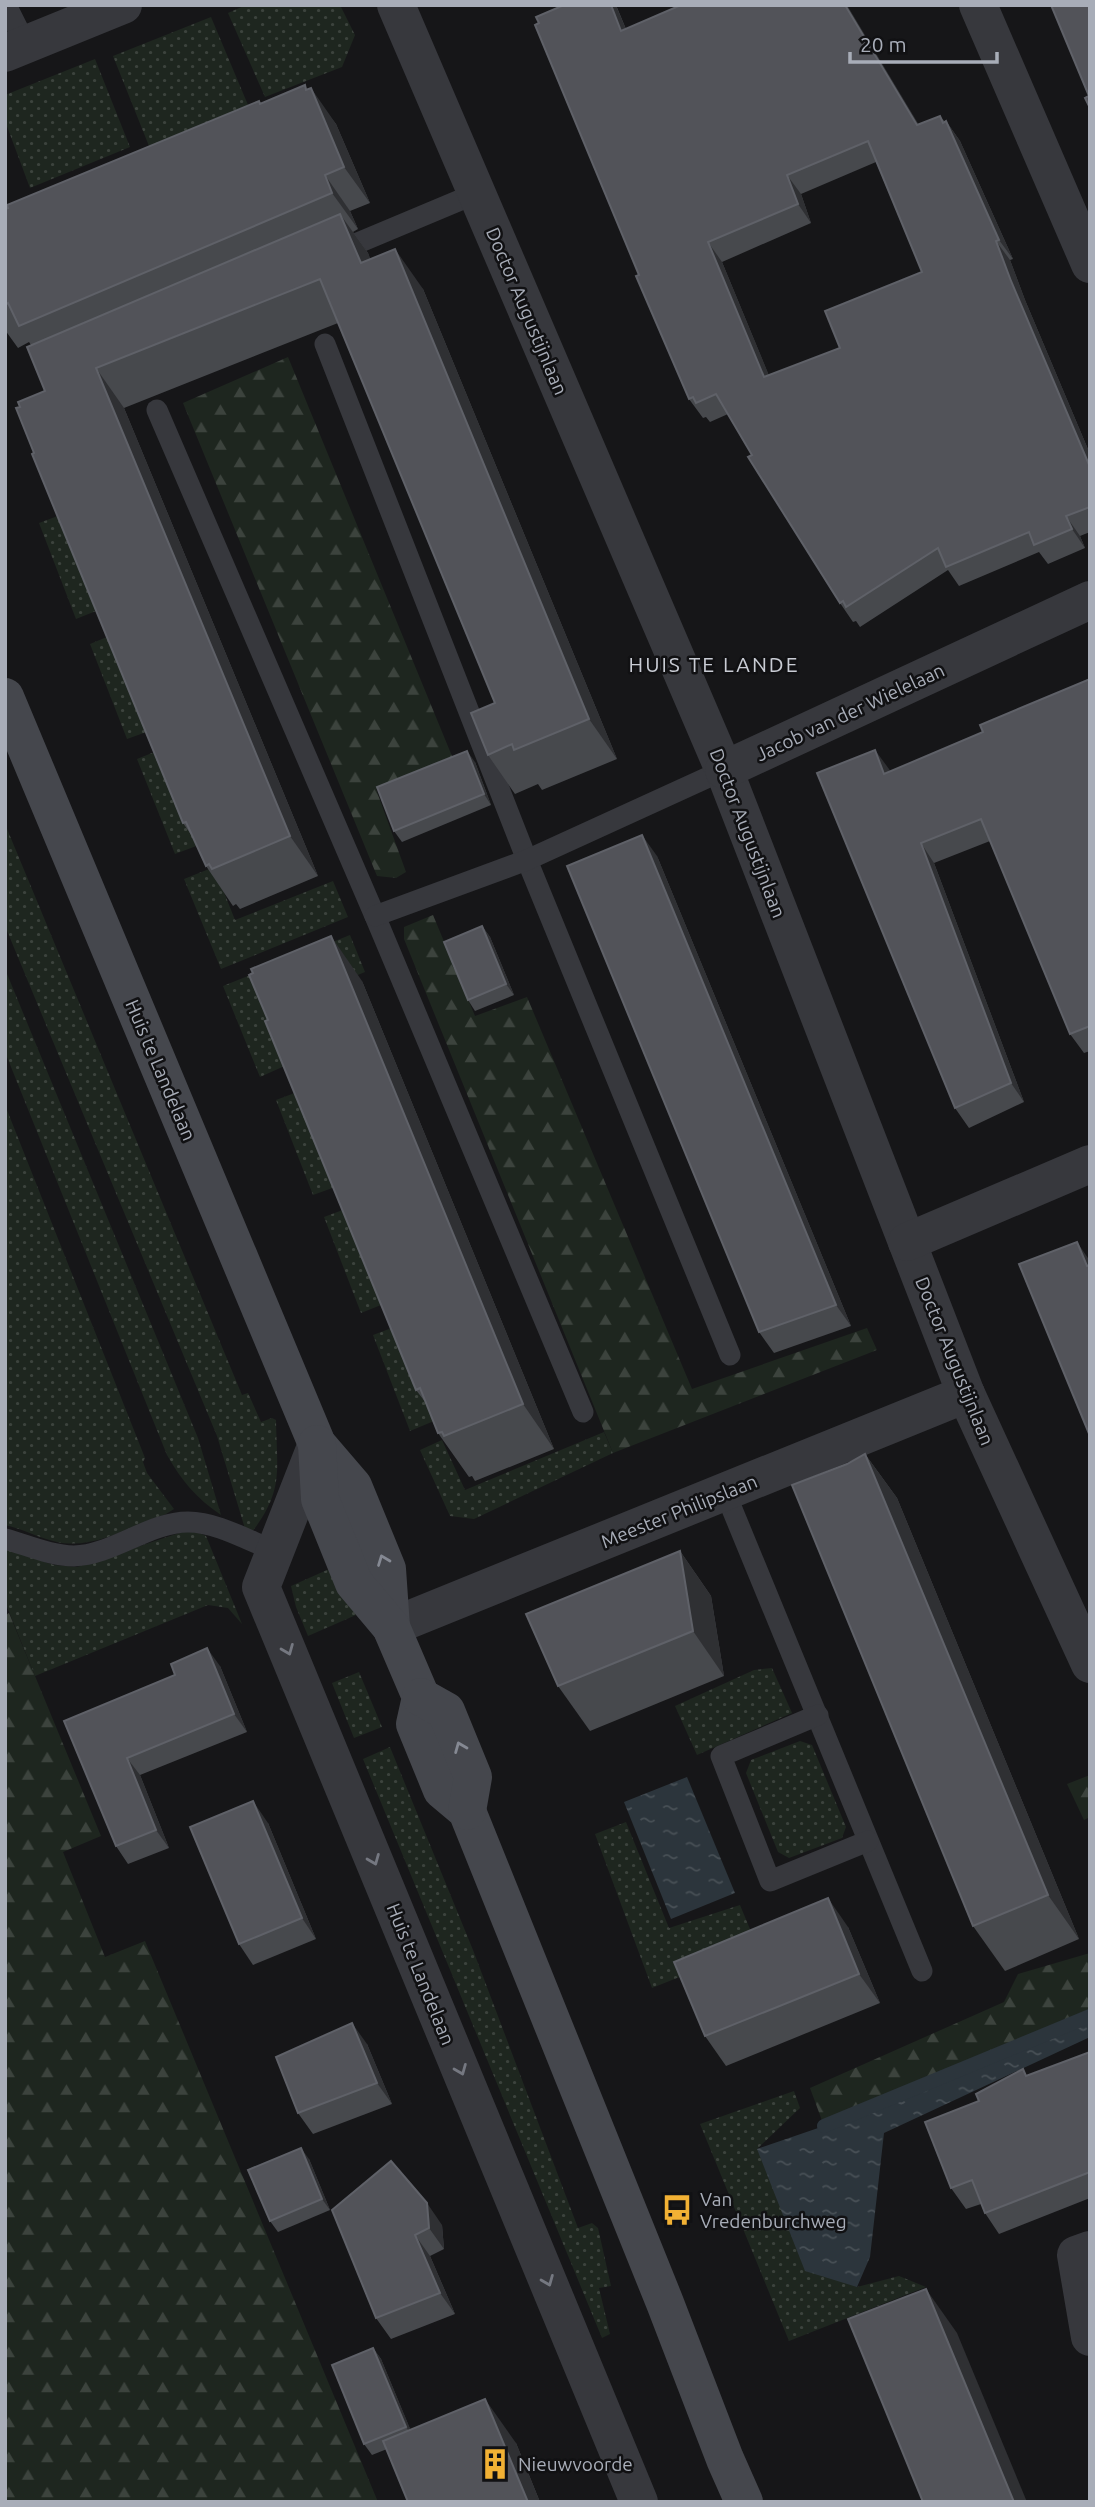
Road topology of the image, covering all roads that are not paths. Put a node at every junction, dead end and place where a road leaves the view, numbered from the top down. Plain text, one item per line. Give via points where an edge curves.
1 (6, 5) edge
2 (123, 5) edge
3 (396, 5) edge
4 (978, 5) edge
5 (16, 49) edge
6 (477, 193) junction
7 (314, 262) edge
8 (1090, 264) edge
9 (324, 344) dead end
10 (157, 410) dead end
11 (1090, 600) edge
12 (5, 697) edge
13 (724, 770) junction
14 (527, 860) junction
15 (375, 916) junction
16 (1090, 1164) edge
17 (907, 1242) junction
18 (730, 1355) dead end
19 (966, 1394) junction
20 (583, 1412) dead end
21 (317, 1444) junction
22 (725, 1492) junction
23 (5, 1539) edge
24 (275, 1551) junction
25 (391, 1627) junction
26 (1090, 1664) edge
27 (818, 1715) junction
28 (868, 1841) junction
29 (922, 1971) dead end
30 (1090, 2250) edge
31 (1090, 2337) edge
32 (737, 2500) edge
33 (639, 2502) edge

1 - 5 lane
2 - 5 street
3 - 6 street, Doctor Augustijnlaan
4 - 8 street
6 - 7 lane
6 - 13 street, Doctor Augustijnlaan
9 - 14 lane
10 - 15 lane
11 - 13 street, Jacob van der Wielelaan
12 - 21 street, Huis te Landelaan
13 - 14 lane, Jacob van der Wielelaan
13 - 17 street, Doctor Augustijnlaan
14 - 15 lane, Jacob van der Wielelaan
14 - 18 lane
15 - 20 lane
16 - 17 street
17 - 19 street, Doctor Augustijnlaan
19 - 22 street, Meester Philipslaan
19 - 26 street, Doctor Augustijnlaan
21 - 24 street, Huis te Landelaan
21 - 25 street, Huis te Landelaan via 353,1486 383,1560
22 - 25 street, Meester Philipslaan
22 - 27 lane
23 - 24 lane via 72,1556 191,1522
24 -> 33 street, Huis te Landelaan via 261,1587
25 - 32 street, Huis te Landelaan via 421,1697 446,1711 473,1777 467,1811
27 - 28 lane
27 - 28 lane via 721,1756 770,1881
28 - 29 lane
30 - 31 street via 1076,2255

